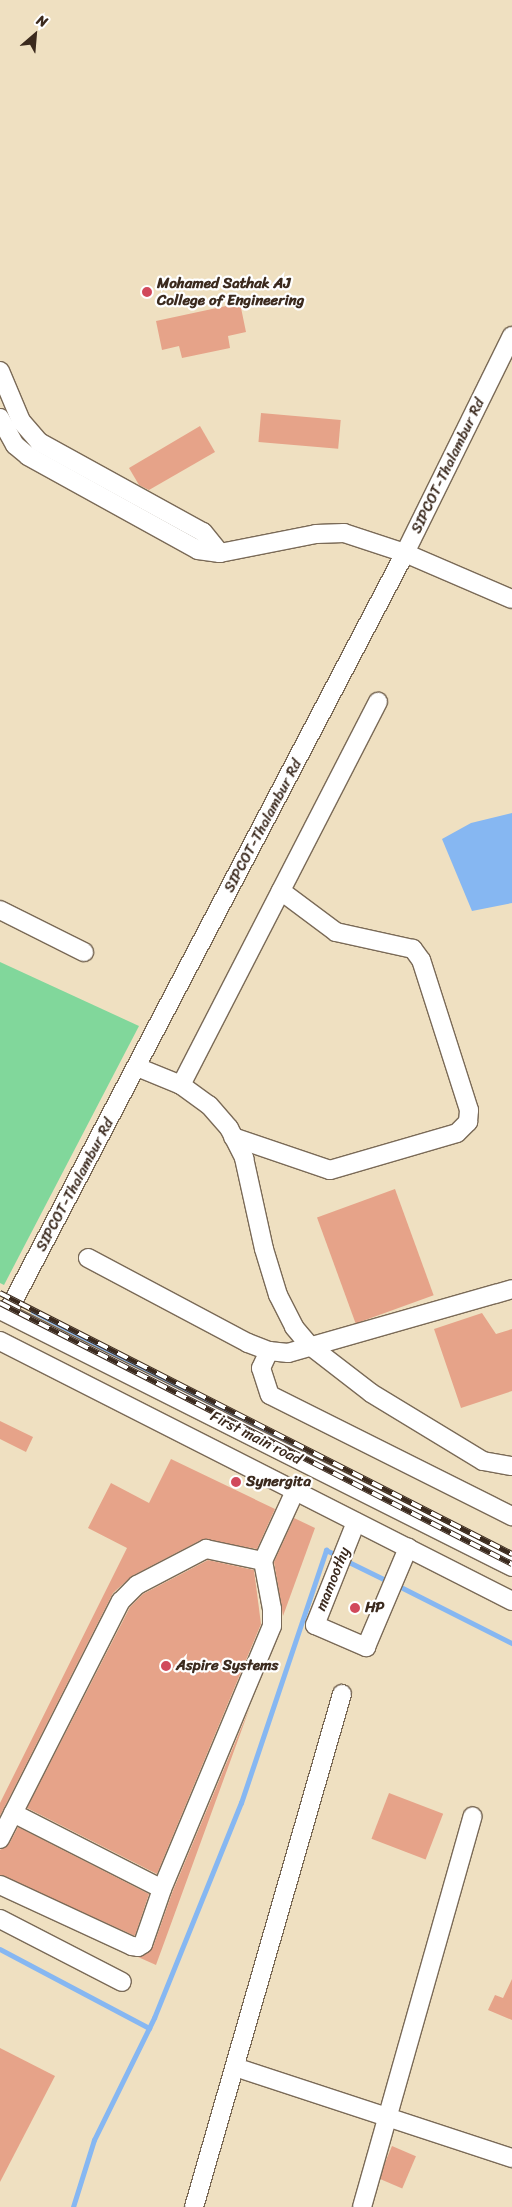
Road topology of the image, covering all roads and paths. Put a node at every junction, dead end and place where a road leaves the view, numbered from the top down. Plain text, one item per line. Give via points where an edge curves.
1 (511, 340) edge
2 (504, 369) edge
3 (0, 371) edge
4 (0, 418) edge
5 (406, 552) junction
6 (220, 553) junction
7 (512, 599) edge
8 (378, 702) dead end
9 (281, 891) junction
10 (0, 910) edge
11 (84, 952) dead end
12 (137, 1067) junction
13 (181, 1085) junction
14 (233, 1137) junction
15 (88, 1258) dead end
16 (512, 1289) edge
17 (3, 1311) edge
18 (0, 1341) edge
19 (309, 1345) junction
20 (269, 1352) junction
21 (512, 1466) edge
22 (295, 1491) junction
23 (512, 1516) edge
24 (356, 1522) junction
25 (408, 1548) junction
26 (263, 1560) junction
27 (512, 1567) edge
28 (512, 1601) edge
29 (342, 1694) dead end
30 (13, 1814) junction
31 (473, 1816) dead end
32 (0, 1839) edge
33 (0, 1886) edge
34 (162, 1889) junction
35 (0, 1920) edge
36 (122, 1982) dead end
37 (234, 2066) junction
38 (388, 2115) junction
39 (512, 2158) edge
40 (194, 2207) edge
41 (362, 2207) edge

1 - 2 street, SIPCOT-Thalambur Rd
2 - 5 street, SIPCOT-Thalambur Rd
3 - 6 street via 21,421 39,442 202,532
4 - 6 street via 15,444 28,456 198,550
5 - 6 street via 344,533 330,532
5 - 7 street
5 - 12 street, SIPCOT-Thalambur Rd
8 - 9 street
9 - 13 street
9 - 14 street via 336,932 413,949 421,960 469,1110 468,1122 458,1133 330,1170
10 - 11 street
12 - 13 street
12 - 17 street, SIPCOT-Thalambur Rd
13 - 14 street via 209,1105
14 - 19 street via 244,1158 264,1250 278,1295 294,1327
15 - 20 street
16 - 19 street
17 - 27 street, First main road
18 - 22 street
19 - 20 street via 288,1353
19 - 21 street via 371,1393 483,1461
20 - 23 street via 261,1368 270,1395
22 - 24 street
22 - 26 street
24 - 25 street
24 - 25 street, mamoothy via 315,1625 366,1647
25 - 28 street
26 - 30 street via 206,1549 137,1585 121,1601
26 - 34 street via 272,1626
29 - 37 street
30 - 32 street
30 - 34 street
31 - 38 street
33 - 34 street via 138,1947 143,1944
35 - 36 street
37 - 38 street
37 - 40 street
38 - 39 street
38 - 41 street

